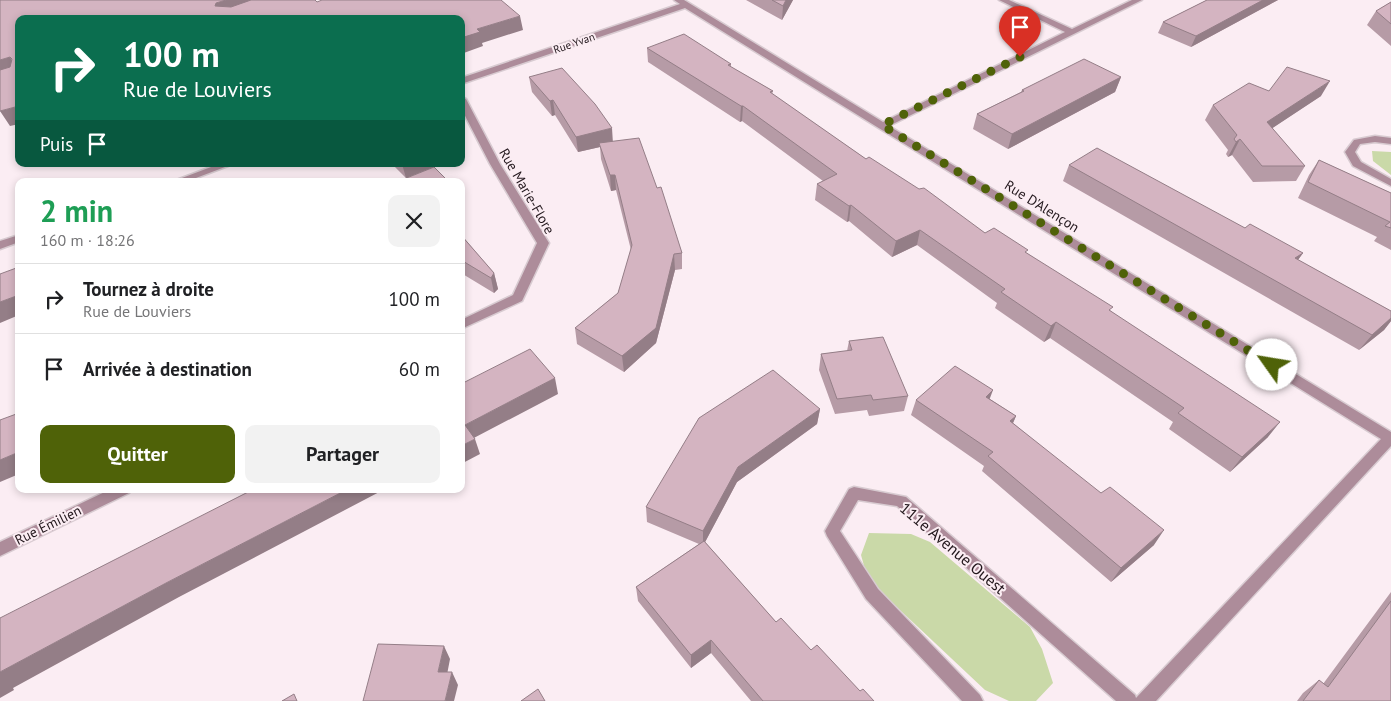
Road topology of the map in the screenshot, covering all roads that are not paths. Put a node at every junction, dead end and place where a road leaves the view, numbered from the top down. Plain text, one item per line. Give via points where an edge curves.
1 (1003, 0) edge
2 (1138, 0) edge
3 (682, 2) edge
4 (1071, 32) junction
5 (465, 80) edge
6 (465, 107) edge
7 (882, 125) junction
8 (1391, 141) edge
9 (219, 167) edge
10 (188, 178) edge
11 (1391, 183) edge
12 (15, 239) edge
13 (0, 245) edge
14 (465, 323) edge
15 (1391, 438) edge
16 (116, 493) edge
17 (0, 549) edge
18 (974, 701) edge
19 (1129, 701) edge
20 (1144, 701) edge

1 - 4 street
2 - 4 street
3 - 5 street, Rue Yvan
3 - 7 street, Rue D'Alençon
4 - 7 street
6 - 14 street, Rue Marie-Flore via 543,243 518,298
7 - 15 street, Rue D'Alençon
8 - 11 street via 1357,142 1350,152 1357,164
9 - 10 street
12 - 13 street
15 - 20 street
16 - 17 street, Rue Émilien
18 - 19 street, 111e Avenue Ouest via 872,594 832,531 854,494 901,501

